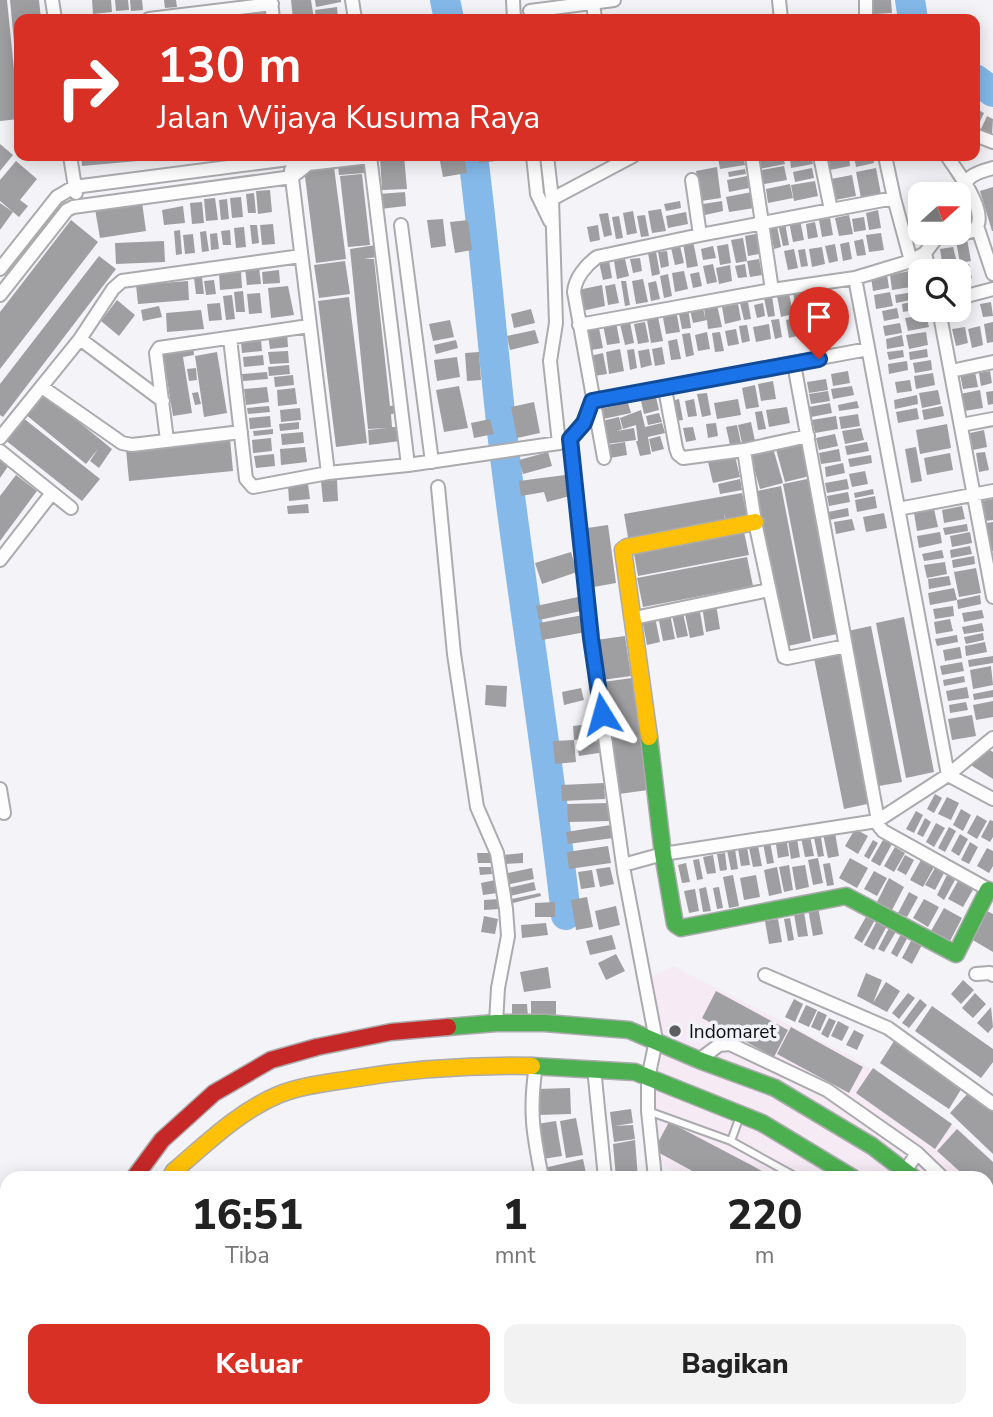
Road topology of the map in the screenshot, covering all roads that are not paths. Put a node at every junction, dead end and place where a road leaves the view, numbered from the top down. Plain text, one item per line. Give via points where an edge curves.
1 (614, 0) edge
2 (271, 2) edge
3 (593, 3) junction
4 (530, 10) edge
5 (185, 14) edge
6 (594, 14) edge
7 (71, 161) edge
8 (260, 161) edge
9 (290, 161) edge
10 (300, 161) edge
11 (331, 161) edge
12 (371, 161) edge
13 (534, 161) edge
14 (548, 161) edge
15 (613, 161) edge
16 (752, 161) edge
17 (822, 161) edge
18 (887, 161) edge
19 (950, 161) edge
20 (308, 164) junction
21 (993, 168) edge
22 (292, 177) junction
23 (692, 180) dead end
24 (964, 182) edge
25 (966, 182) edge
26 (74, 187) junction
27 (971, 195) edge
28 (894, 198) junction
29 (552, 199) junction
30 (80, 204) junction
31 (831, 210) junction
32 (763, 223) junction
33 (401, 225) dead end
34 (552, 225) junction
35 (977, 226) junction
36 (971, 231) edge
37 (700, 234) junction
38 (931, 245) edge
39 (925, 253) junction
40 (301, 256) junction
41 (910, 259) edge
42 (914, 259) edge
43 (926, 259) edge
44 (908, 262) edge
45 (0, 269) edge
46 (993, 274) edge
47 (855, 278) junction
48 (993, 289) edge
49 (772, 290) junction
50 (0, 295) edge
51 (971, 295) edge
52 (941, 322) edge
53 (579, 325) junction
54 (309, 326) junction
55 (230, 338) junction
56 (80, 339) junction
57 (869, 349) junction
58 (993, 362) edge
59 (794, 364) junction
60 (951, 371) junction
61 (42, 387) junction
62 (665, 388) junction
63 (163, 401) junction
64 (592, 401) junction
65 (993, 419) edge
66 (961, 425) junction
67 (241, 432) junction
68 (808, 436) junction
69 (0, 438) edge
70 (167, 440) junction
71 (564, 441) junction
72 (744, 450) junction
73 (0, 451) edge
74 (604, 458) dead end
75 (432, 462) junction
76 (408, 465) junction
77 (328, 473) junction
78 (438, 487) dead end
79 (993, 491) edge
80 (52, 493) junction
81 (974, 495) junction
82 (71, 508) dead end
83 (898, 509) junction
84 (755, 522) junction
85 (0, 560) edge
86 (990, 568) edge
87 (769, 590) junction
88 (993, 597) edge
89 (634, 618) junction
90 (846, 646) junction
91 (993, 738) edge
92 (948, 775) junction
93 (0, 789) edge
94 (993, 799) edge
95 (4, 813) dead end
96 (877, 821) junction
97 (663, 854) junction
98 (624, 865) junction
99 (990, 891) edge
100 (976, 974) dead end
101 (765, 975) dead end
102 (993, 975) edge
103 (496, 1023) junction
104 (656, 1040) junction
105 (699, 1060) junction
106 (536, 1066) junction
107 (594, 1068) junction
108 (788, 1070) junction
109 (648, 1079) junction
110 (775, 1088) junction
111 (993, 1104) edge
112 (648, 1111) junction
113 (740, 1114) junction
114 (731, 1141) junction
115 (917, 1153) junction
116 (139, 1171) edge
117 (174, 1171) edge
118 (541, 1171) edge
119 (604, 1171) edge
120 (654, 1171) edge
121 (785, 1171) edge
122 (842, 1171) edge
123 (906, 1171) edge
124 (911, 1171) edge
125 (936, 1171) edge

1 - 3 street
2 - 5 street
3 - 4 street
3 - 6 street
7 - 26 street
8 - 26 street
9 - 22 street
10 - 20 street
11 - 20 street
12 - 76 street
13 - 34 street via 537,194
14 - 29 street
15 - 29 street
16 - 32 street
17 - 31 street
18 - 28 street
19 - 24 street
20 - 22 street
21 - 25 street
22 - 30 street
22 - 40 street
23 - 37 street
26 - 30 street
26 - 45 street via 57,197
27 - 35 street via 978,210
28 - 31 street
28 - 41 street
29 - 34 street
30 - 50 street via 67,210
31 - 32 street
32 - 37 street
32 - 49 street
33 - 75 street
34 - 71 street via 556,323 550,361
35 - 36 street
35 - 46 street
37 - 53 street via 590,262 574,284
38 - 39 street
39 - 42 street
39 - 43 street
40 - 54 street
40 - 56 street via 122,281
44 - 47 street
47 - 49 street
47 - 57 street
48 - 51 street
49 - 53 street
52 - 60 street
53 - 64 street
54 - 55 street
54 - 77 street
55 - 63 street via 159,348
55 - 67 street
56 - 61 street
56 - 63 street
57 - 59 street
57 - 83 street
58 - 60 street
59 - 62 street
59 - 68 street
60 - 66 street
61 - 69 street
61 - 70 street via 122,443
62 - 64 street
62 - 72 street via 678,454 683,458
63 - 70 street
64 - 71 street via 584,423
64 - 74 street
65 - 66 street
66 - 81 street
67 - 70 street
67 - 77 street via 246,479 253,486
68 - 72 street
68 - 90 street
71 - 75 street
71 - 98 street
72 - 84 street
73 - 80 street
75 - 76 street
76 - 77 street
78 - 103 street via 454,654 477,807 497,853 506,909 508,936
79 - 81 street
80 - 82 street
80 - 85 street
81 - 83 street
81 - 86 street
83 - 92 street
84 - 87 street
84 - 89 street via 623,550
86 - 88 street
87 - 89 street
87 - 90 street via 784,657
89 - 97 street
90 - 96 street
91 - 92 street
92 - 94 street
92 - 96 street
93 - 95 street
96 - 97 street
96 - 99 street via 883,831
97 - 98 street
97 - 99 street via 678,927 846,896 957,954
98 - 104 street
100 - 102 street
101 - 111 street via 888,1028
103 - 104 street via 610,1027
103 - 116 street via 391,1032 271,1060 214,1093 162,1140
104 - 105 street
104 - 109 street
105 - 108 street via 724,1042
105 - 110 street
106 - 107 street
106 - 117 street via 400,1070 278,1095 225,1127
106 - 118 street via 531,1117
107 - 109 street via 635,1072
107 - 119 street
108 - 110 street
108 - 115 street via 827,1090
109 - 112 street
109 - 113 street
110 - 123 street
112 - 114 lane
112 - 120 street
113 - 114 lane
113 - 122 street
114 - 121 lane
115 - 124 street
115 - 125 street

